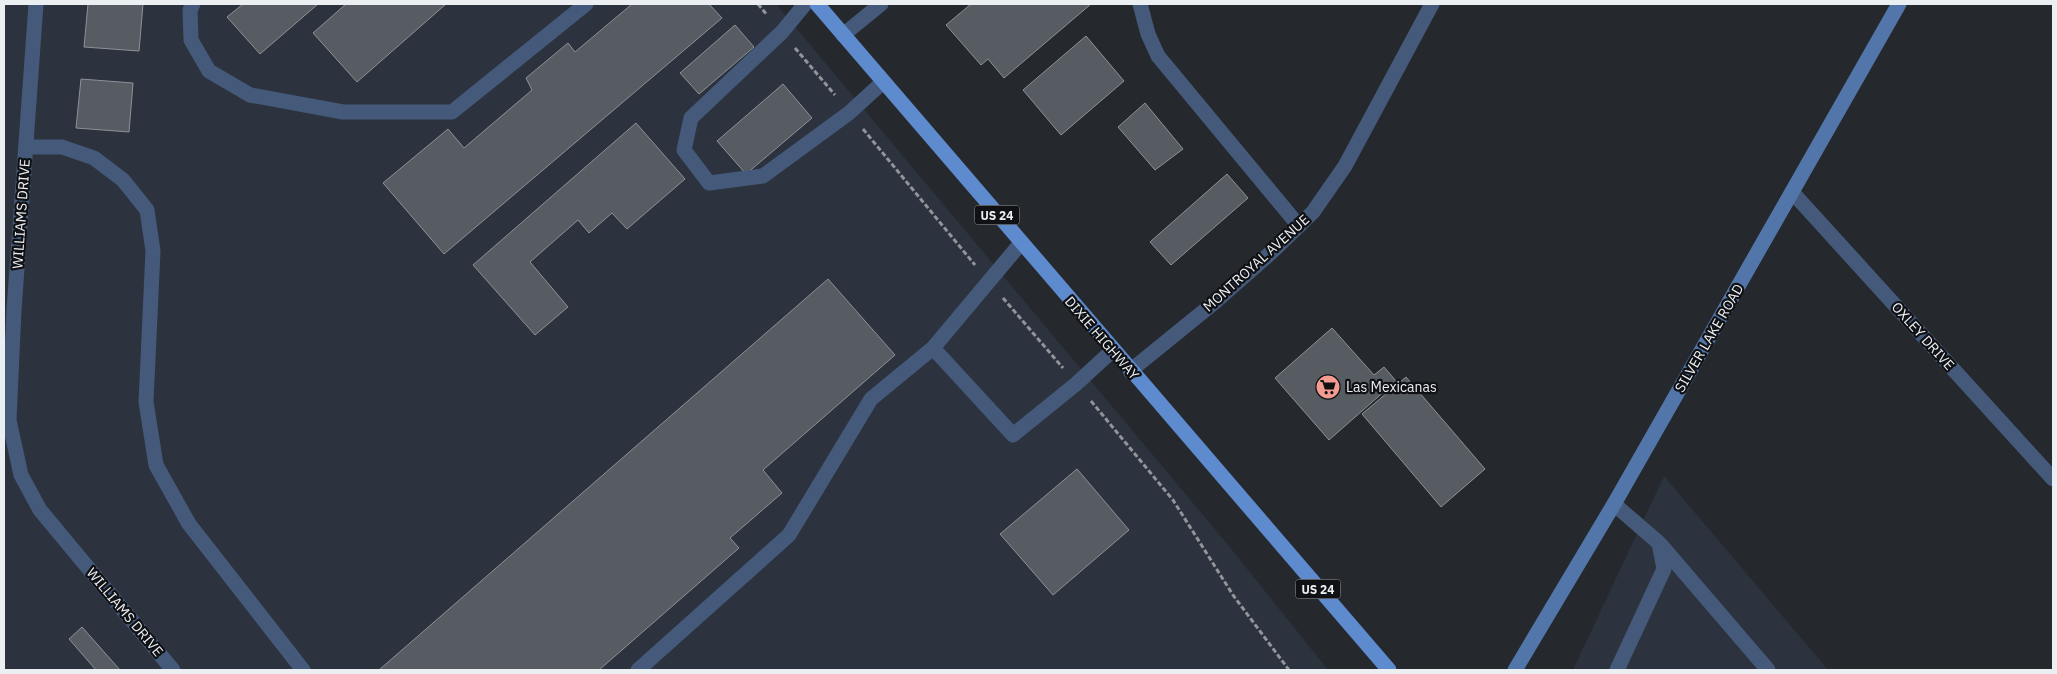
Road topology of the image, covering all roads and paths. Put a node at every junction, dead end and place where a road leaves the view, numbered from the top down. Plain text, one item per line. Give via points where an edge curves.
1 (36, 4) edge
2 (193, 4) edge
3 (586, 4) edge
4 (758, 4) edge
5 (805, 4) edge
6 (817, 4) edge
7 (881, 4) edge
8 (1140, 4) edge
9 (1432, 4) edge
10 (1898, 4) edge
11 (782, 32) junction
12 (843, 35) junction
13 (884, 82) junction
14 (849, 113) junction
15 (26, 146) junction
16 (1793, 193) junction
17 (1299, 226) junction
18 (1021, 243) junction
19 (989, 281) junction
20 (933, 348) junction
21 (1113, 350) junction
22 (1130, 371) junction
23 (1076, 384) junction
24 (2053, 479) edge
25 (1614, 504) junction
26 (1659, 543) junction
27 (173, 670) edge
28 (303, 670) edge
29 (638, 670) edge
30 (1288, 670) edge
31 (1389, 670) edge
32 (1515, 670) edge
33 (1618, 670) edge
34 (1768, 670) edge

1 - 15 street, WILLIAMS DRIVE
2 - 3 street via 190,40 209,70 250,95 343,112 452,112
4 - 11 path
5 - 11 street
6 - 12 main road, DIXIE HIGHWAY / US 24
7 - 12 street
8 - 17 street via 1158,56
9 - 17 street, MONTROYAL AVENUE via 1345,166 1313,212
10 - 16 street, SILVER LAKE ROAD
11 - 14 path
11 - 14 street via 691,118 684,150 709,183 763,176
12 - 13 main road, DIXIE HIGHWAY / US 24
13 - 14 street
13 - 18 main road, DIXIE HIGHWAY / US 24
14 - 19 path
15 - 27 street, WILLIAMS DRIVE via 9,420 21,475 40,510
15 - 28 street via 62,147 94,158 123,180 146,210 153,251 146,402 156,465 188,524
16 - 24 street, OXLEY DRIVE
16 - 25 street, SILVER LAKE ROAD
17 - 22 street, MONTROYAL AVENUE via 1215,302
18 - 19 street
18 - 21 main road, DIXIE HIGHWAY / US 24
19 - 20 street
19 - 23 path
20 - 23 street via 1013,435
20 - 29 street via 871,399 788,535
21 - 22 main road, DIXIE HIGHWAY / US 24
21 - 23 street
22 - 31 main road, DIXIE HIGHWAY / US 24
23 - 30 path via 1173,500 1233,595
25 - 26 street
25 - 32 street, SILVER LAKE ROAD
26 - 33 street via 1664,569
26 - 34 street

